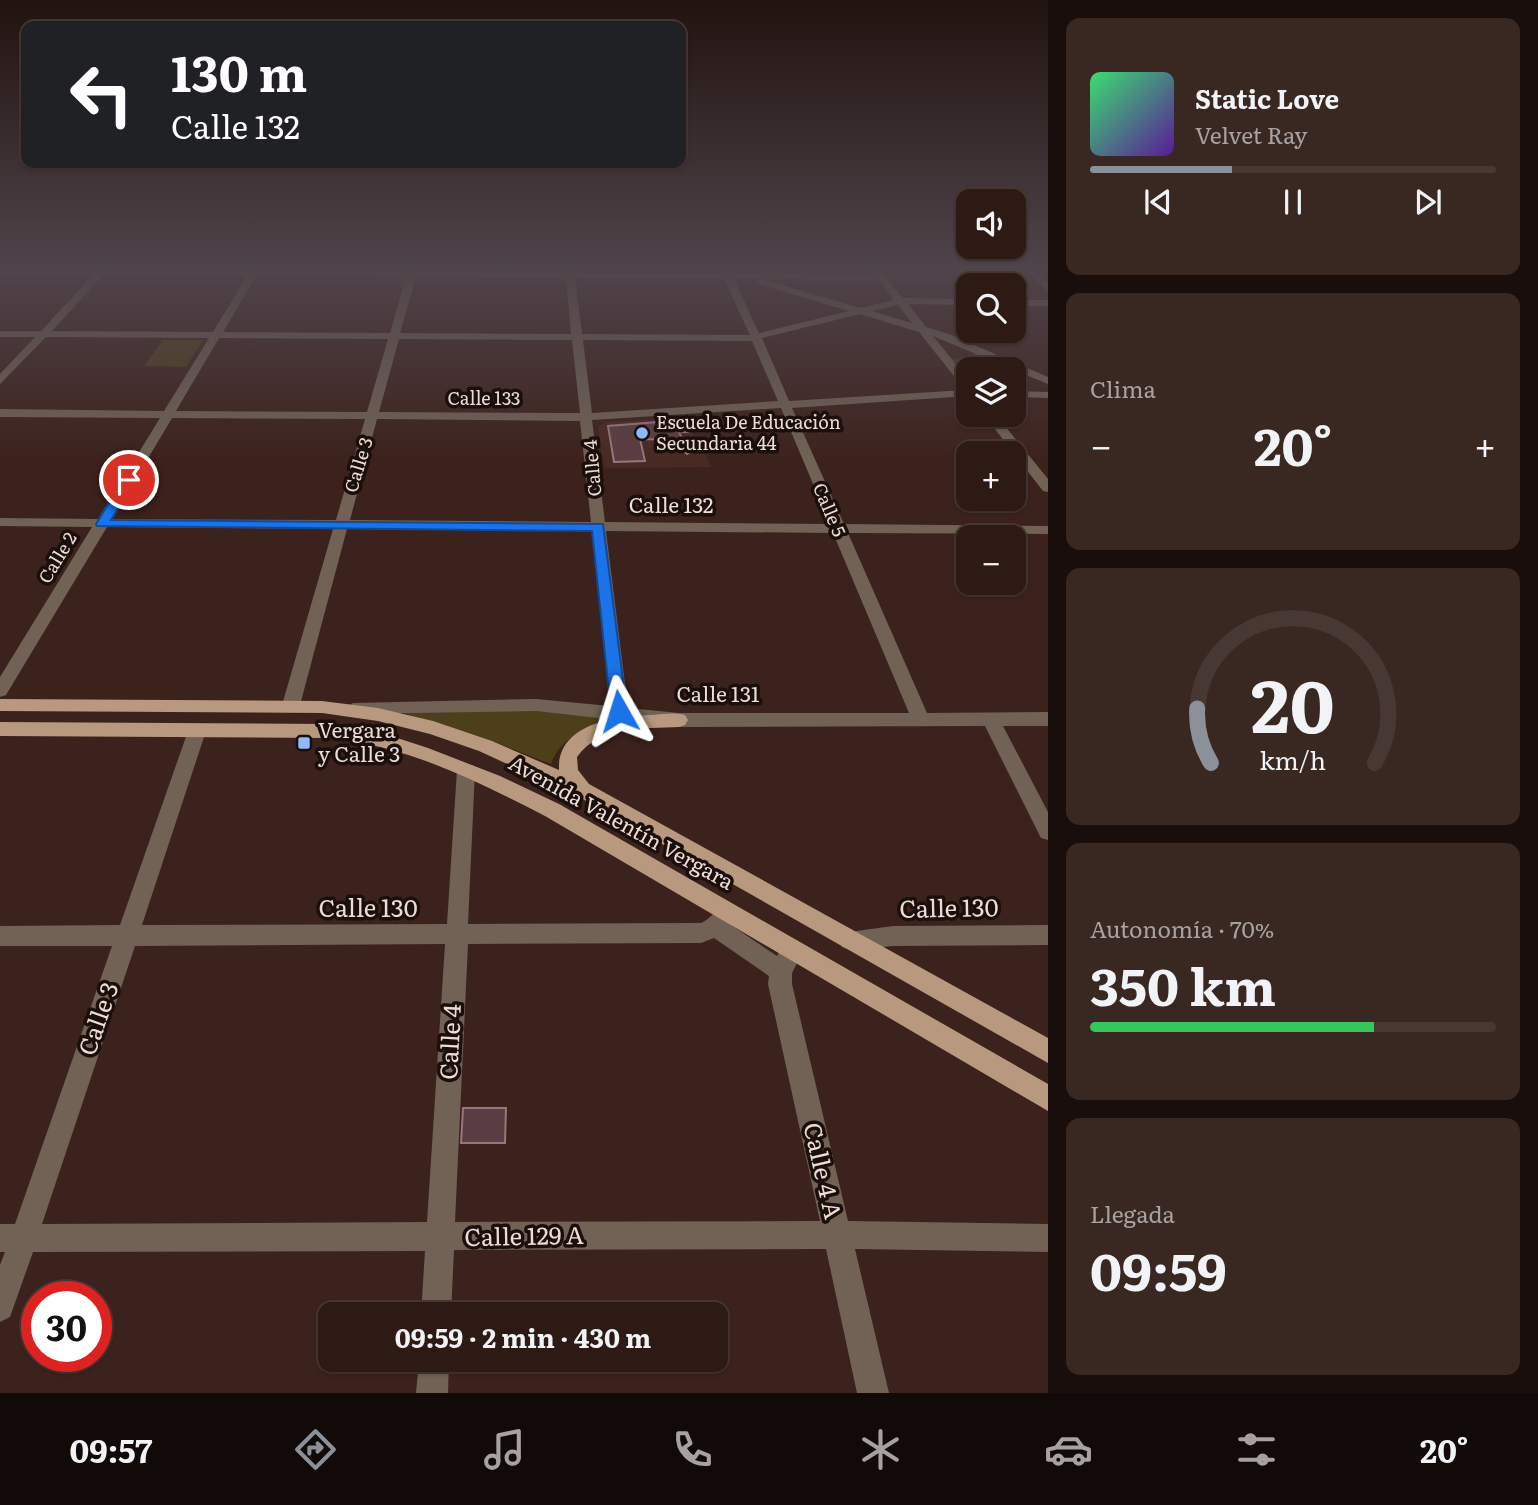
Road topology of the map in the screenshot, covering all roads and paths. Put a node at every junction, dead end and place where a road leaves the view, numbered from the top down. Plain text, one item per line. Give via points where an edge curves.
1 (49, 331) edge
2 (219, 331) edge
3 (397, 331) edge
4 (577, 331) edge
5 (752, 331) edge
6 (780, 331) edge
7 (894, 331) edge
8 (926, 331) edge
9 (928, 331) edge
10 (0, 334) edge
11 (46, 334) junction
12 (217, 334) junction
13 (396, 335) junction
14 (578, 335) junction
15 (755, 337) junction
16 (932, 342) junction
17 (956, 372) edge
18 (0, 381) edge
19 (1048, 381) edge
20 (956, 394) edge
21 (1026, 394) edge
22 (1032, 394) junction
23 (1048, 395) edge
24 (1048, 402) edge
25 (786, 405) junction
26 (0, 414) edge
27 (169, 414) junction
28 (374, 416) junction
29 (588, 417) junction
30 (1000, 427) edge
31 (1048, 488) edge
32 (0, 522) edge
33 (102, 524) junction
34 (341, 525) junction
35 (598, 527) junction
36 (836, 528) junction
37 (1048, 530) edge
38 (0, 691) edge
39 (0, 705) edge
40 (291, 705) junction
41 (346, 709) junction
42 (619, 711) junction
43 (920, 717) junction
44 (991, 719) junction
45 (1048, 719) edge
46 (679, 720) junction
47 (0, 729) edge
48 (197, 731) junction
49 (466, 770) junction
50 (582, 789) junction
51 (1048, 832) edge
52 (722, 920) junction
53 (128, 934) junction
54 (1048, 935) edge
55 (0, 936) edge
56 (457, 936) junction
57 (850, 940) junction
58 (787, 961) junction
59 (1048, 1051) edge
60 (1048, 1098) edge
61 (836, 1235) junction
62 (12, 1238) edge
63 (440, 1238) junction
64 (1048, 1238) edge
65 (437, 1302) edge
66 (0, 1307) edge
67 (433, 1372) edge
68 (432, 1393) edge
69 (873, 1393) edge

1 - 11 street
2 - 12 street, Calle 2
3 - 13 street, Calle 3
4 - 14 street, Calle 4
5 - 15 street, Calle 5
6 - 15 street
7 - 16 street
8 - 16 street
9 - 19 street
10 - 11 street
11 - 12 street
11 - 18 street
12 - 13 street
12 - 27 street, Calle 2
13 - 14 street
13 - 28 street, Calle 3
14 - 15 street
14 - 29 street, Calle 4
15 - 25 street, Calle 5
16 - 17 street
20 - 25 street, Calle 133
21 - 22 street
22 - 23 street
22 - 24 street
25 - 29 street, Calle 133
25 - 36 street, Calle 5
26 - 27 street, Calle 133
27 - 28 street, Calle 133
27 - 33 street, Calle 2
28 - 29 street, Calle 133
28 - 34 street, Calle 3
29 - 35 street, Calle 4
30 - 31 street
32 - 33 street, Calle 132
33 - 34 street, Calle 132
33 - 38 street, Calle 2
34 - 35 street, Calle 132
34 - 40 street, Calle 3
35 - 36 street, Calle 132
35 - 42 street, Calle 4
36 - 37 street, Calle 132
36 - 43 street, Calle 5
39 - 40 main road, Avenida Valentín Vergara
40 - 41 main road, Avenida Valentín Vergara
41 - 42 street, Calle 131 via 514,705
41 - 50 main road, Avenida Valentín Vergara via 385,715 458,737
42 - 46 street, Calle 131
43 - 44 street, Calle 131
43 - 46 street, Calle 131
44 - 45 street, Calle 131
44 - 51 street
46 - 50 main road via 606,727 581,737 567,761
47 - 48 main road, Avenida Valentín Vergara
48 - 49 main road, Avenida Valentín Vergara via 330,732 386,741
48 - 53 street, Calle 3
49 - 52 main road, Avenida Valentín Vergara via 552,810
49 - 56 street, Calle 4
50 - 57 main road, Avenida Valentín Vergara
52 - 56 street, Calle 130 via 701,933
52 - 58 street
53 - 55 street, Calle 130
53 - 56 street, Calle 130
53 - 62 street, Calle 3
54 - 57 street, Calle 130
56 - 63 street, Calle 4
57 - 59 main road, Avenida Valentín Vergara
58 - 60 main road
58 - 61 street, Calle 4 A via 780,984
61 - 63 street, Calle 129 A
61 - 64 street, Calle 129 A
61 - 69 street, Calle 4 A
62 - 63 street, Calle 129 A
62 - 66 street, Calle 3
63 - 65 street, Calle 4
67 - 68 street

